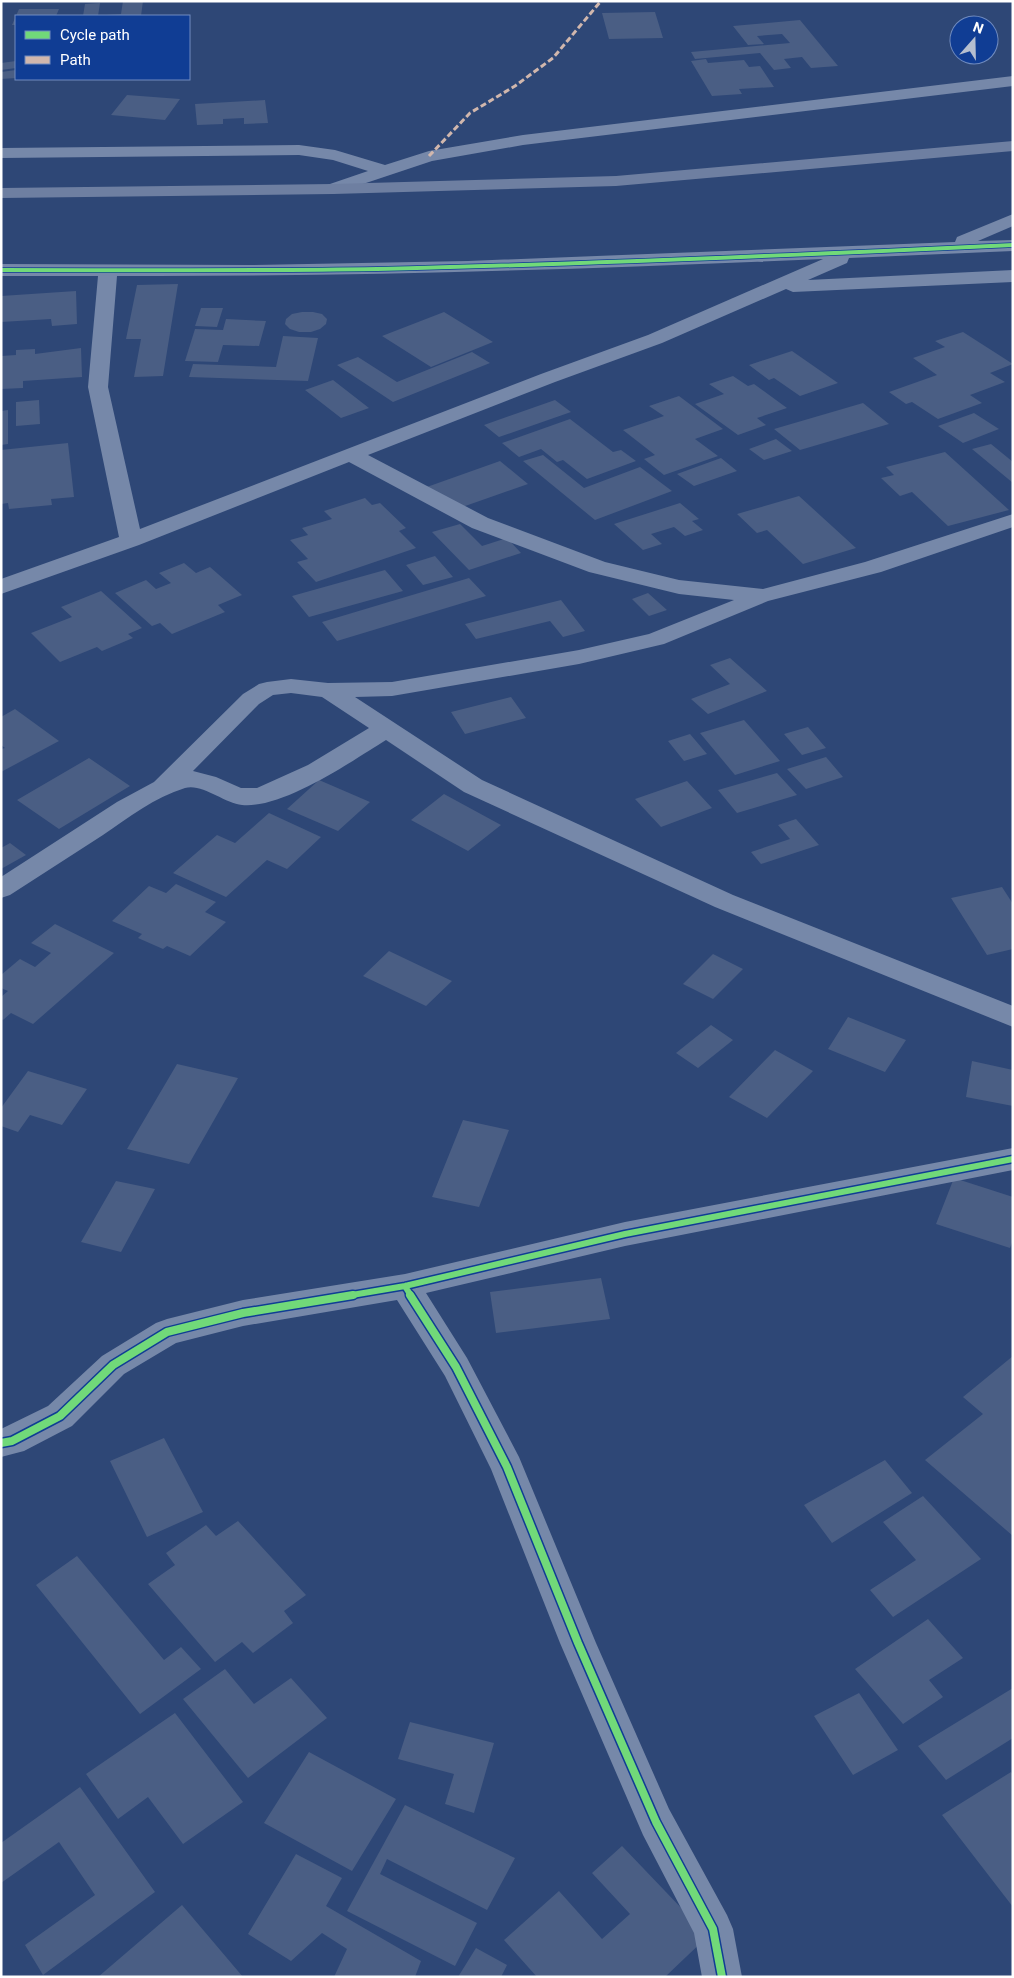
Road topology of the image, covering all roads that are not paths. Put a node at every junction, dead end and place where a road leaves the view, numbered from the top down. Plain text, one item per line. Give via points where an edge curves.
1 (1013, 81) edge
2 (1013, 146) edge
3 (1, 153) edge
4 (386, 171) junction
5 (333, 189) junction
6 (1, 193) edge
7 (1013, 219) edge
8 (1013, 245) edge
9 (945, 248) junction
10 (852, 253) junction
11 (1, 270) edge
12 (108, 270) junction
13 (1013, 276) edge
14 (779, 286) junction
15 (351, 455) junction
16 (1013, 520) edge
17 (132, 540) junction
18 (1, 587) edge
19 (763, 596) junction
20 (328, 690) junction
21 (386, 729) junction
22 (164, 786) junction
23 (1, 889) edge
24 (1013, 1017) edge
25 (1013, 1159) edge
26 (405, 1286) junction
27 (1, 1443) edge
28 (722, 1977) edge

1 - 4 street via 523,140 429,156
2 - 5 highway via 616,181
3 - 4 street via 299,150 335,155
4 - 5 street
5 - 6 highway
7 - 9 street
8 - 9 street
9 - 10 street
10 - 12 street via 305,270
10 - 14 street
11 - 12 street
12 - 17 street via 98,387
13 - 14 street
14 - 15 street via 655,339
15 - 17 street
15 - 19 street via 480,523 597,567 679,587
16 - 19 street via 873,567
17 - 18 street
19 - 20 street via 656,639 578,657 392,689
20 - 21 street
20 - 22 street via 291,686 267,690 251,699
21 - 22 street via 273,793 244,797 208,781 187,779
21 - 24 street via 473,786 715,897
22 - 23 street
25 - 26 street via 625,1234
26 - 27 street via 243,1313 167,1332 113,1365 60,1416 12,1441
26 - 28 street via 456,1367 507,1467 578,1643 652,1813 713,1929

